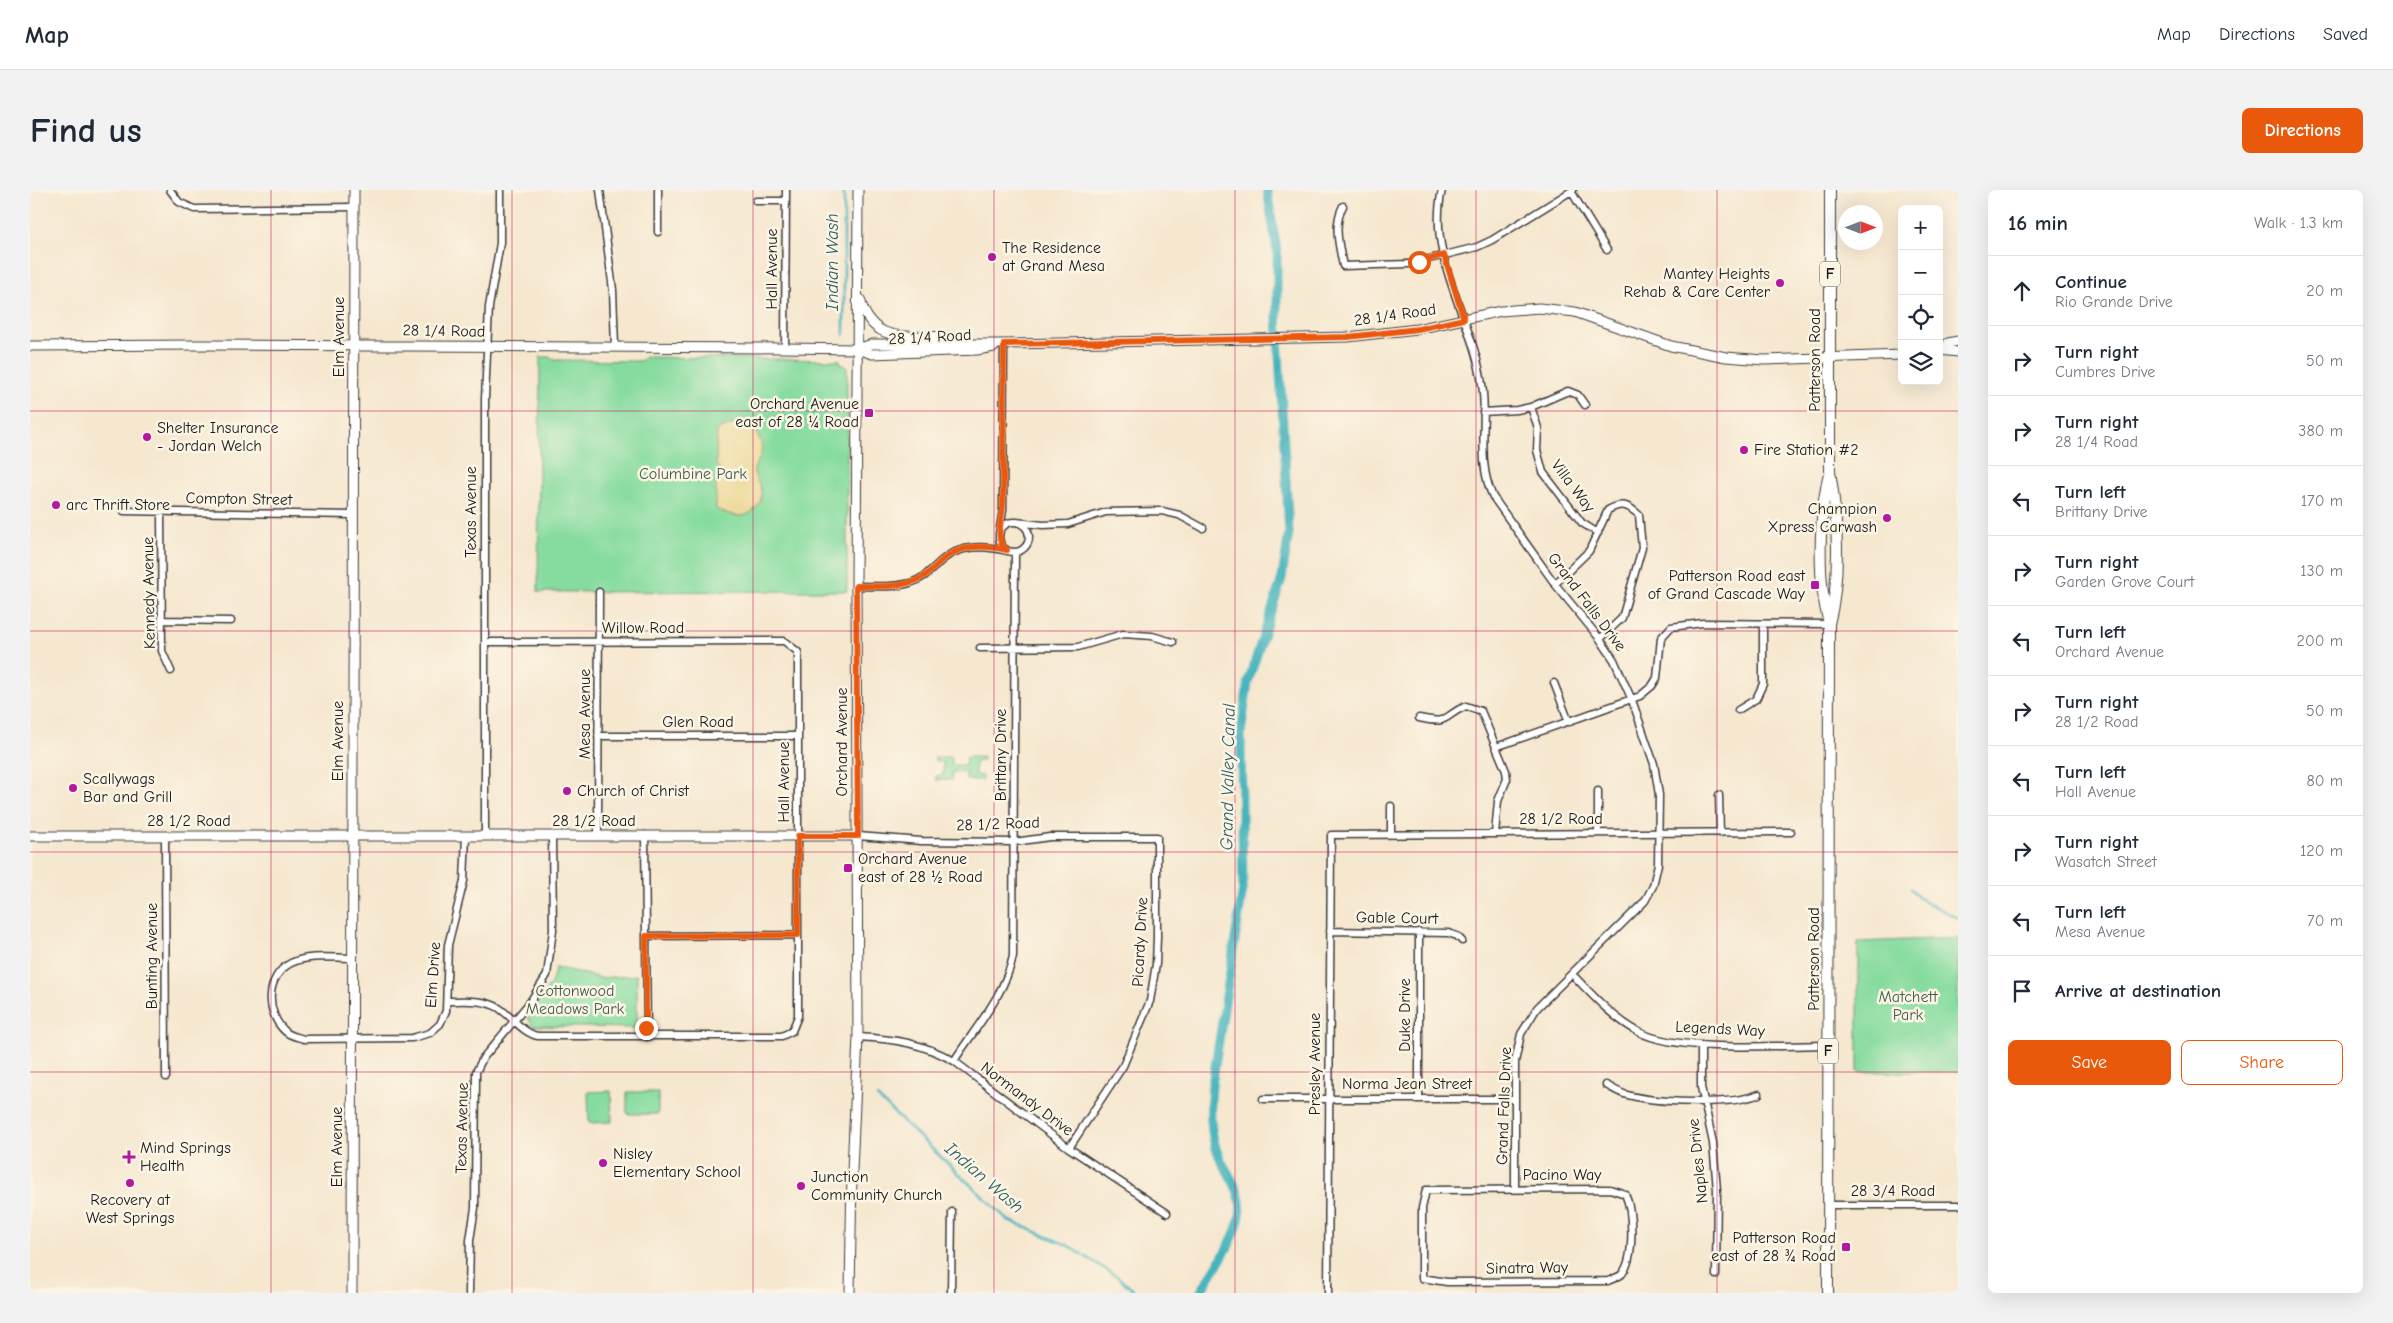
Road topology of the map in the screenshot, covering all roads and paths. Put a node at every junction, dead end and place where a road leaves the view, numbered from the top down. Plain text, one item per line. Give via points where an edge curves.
1 (170, 190) edge
2 (354, 190) edge
3 (500, 190) edge
4 (600, 190) edge
5 (658, 190) edge
6 (786, 190) edge
7 (858, 190) edge
8 (1442, 190) edge
9 (1830, 190) edge
10 (1572, 191) edge
11 (756, 202) dead end
12 (786, 202) junction
13 (1343, 206) dead end
14 (354, 208) junction
15 (658, 232) dead end
16 (1607, 250) dead end
17 (1444, 255) junction
18 (858, 285) junction
19 (1464, 319) junction
20 (1958, 341) edge
21 (972, 342) junction
22 (1004, 344) junction
23 (355, 345) junction
24 (30, 346) edge
25 (487, 346) junction
26 (615, 347) junction
27 (785, 348) junction
28 (858, 349) junction
29 (1943, 349) edge
30 (1943, 350) edge
31 (1958, 352) edge
32 (1898, 355) edge
33 (1830, 358) junction
34 (1585, 405) dead end
35 (1531, 407) junction
36 (1483, 412) junction
37 (124, 511) dead end
38 (161, 512) junction
39 (354, 515) junction
40 (1016, 522) junction
41 (1203, 528) dead end
42 (1598, 533) junction
43 (1000, 534) junction
44 (1007, 550) junction
45 (1015, 552) junction
46 (1555, 584) junction
47 (856, 586) junction
48 (599, 592) dead end
49 (162, 620) junction
50 (231, 621) dead end
51 (1829, 624) junction
52 (1763, 625) junction
53 (1600, 639) junction
54 (485, 642) junction
55 (599, 642) junction
56 (1173, 642) dead end
57 (980, 648) dead end
58 (1015, 648) junction
59 (798, 652) joint
60 (171, 671) dead end
61 (1554, 683) dead end
62 (1632, 700) junction
63 (1738, 710) dead end
64 (1419, 718) dead end
65 (1569, 722) junction
66 (598, 736) junction
67 (798, 736) junction
68 (1496, 747) junction
69 (1598, 791) dead end
70 (1719, 795) dead end
71 (1391, 806) dead end
72 (1791, 832) dead end
73 (1598, 833) junction
74 (1659, 833) junction
75 (1720, 833) junction
76 (1391, 834) junction
77 (1495, 834) junction
78 (645, 835) junction
79 (1331, 835) joint
80 (30, 836) edge
81 (165, 836) junction
82 (352, 836) junction
83 (466, 836) junction
84 (485, 836) junction
85 (552, 836) junction
86 (598, 836) junction
87 (798, 836) junction
88 (858, 836) junction
89 (1157, 837) joint
90 (1014, 842) junction
91 (1330, 931) junction
92 (1419, 932) junction
93 (798, 935) junction
94 (646, 936) junction
95 (1462, 941) dead end
96 (352, 958) junction
97 (1573, 975) junction
98 (448, 1001) junction
99 (514, 1020) junction
100 (858, 1036) junction
101 (647, 1037) junction
102 (352, 1039) junction
103 (1701, 1045) junction
104 (1828, 1045) junction
105 (954, 1061) junction
106 (166, 1077) dead end
107 (1606, 1085) dead end
108 (1759, 1094) dead end
109 (1329, 1097) junction
110 (1419, 1098) junction
111 (1263, 1099) dead end
112 (1515, 1099) junction
113 (1704, 1101) junction
114 (1069, 1148) junction
115 (1516, 1189) junction
116 (1828, 1204) junction
117 (1958, 1205) edge
118 (952, 1212) dead end
119 (1167, 1213) dead end
120 (1626, 1266) joint
121 (1716, 1275) dead end
122 (1422, 1278) joint
123 (352, 1293) edge
124 (469, 1293) edge
125 (850, 1293) edge
126 (951, 1293) edge
127 (1328, 1293) edge
128 (1828, 1293) edge

1 - 14 street via 179,202 194,209
2 - 14 street, Elm Avenue
3 - 25 street, Texas Avenue via 500,243 489,307
4 - 26 street via 614,290
5 - 15 street
6 - 12 street, Hall Avenue
7 - 18 street, Orchard Avenue
8 - 17 street, Grand Falls Drive via 1440,242
9 - 33 main road, Patterson Road / F
10 - 16 street
10 - 17 street via 1484,244
11 - 12 street
12 - 27 street, Hall Avenue
13 - 17 street via 1337,218 1343,266 1403,265
14 - 23 street, Elm Avenue
17 - 19 street, Grand Falls Drive
18 - 21 street via 867,318 883,332 892,335 942,335
18 - 28 street, Orchard Avenue
19 - 22 street, 28 1/4 Road via 1391,333
19 - 33 street, 28 1/4 Road via 1508,310 1551,308 1590,316 1671,346 1707,354 1744,360
19 - 36 street, Grand Falls Drive via 1480,368
20 - 29 street via 1948,343
21 - 22 street, 28 1/4 Road
21 - 28 street, 28 1/4 Road via 872,344
22 - 28 street, 28 1/4 Road via 977,350 872,354
22 - 43 street
23 - 24 street, 28 1/4 Road
23 - 25 street, 28 1/4 Road
23 - 39 street, Elm Avenue
25 - 26 street, 28 1/4 Road
25 - 54 street, Texas Avenue
26 - 27 street, 28 1/4 Road
27 - 28 street, 28 1/4 Road
28 - 47 street, Orchard Avenue
30 - 31 street
32 - 33 street, 28 1/4 Road
33 - 51 main road, Patterson Road / F via 1830,471 1836,505 1836,599
34 - 35 street via 1578,395 1568,391
35 - 36 street
35 - 42 street, Villa Way via 1538,428 1537,450 1543,472 1582,523
36 - 46 street, Grand Falls Drive via 1484,468 1488,486
37 - 38 street, Compton Street
38 - 39 street, Compton Street
38 - 49 street, Kennedy Avenue
39 - 82 street, Elm Avenue
40 - 41 street via 1068,524 1106,512 1162,511 1179,515
40 - 43 street via 1007,524
40 - 45 street via 1028,530 1029,540 1024,549
42 - 46 street via 1589,551
42 - 53 street via 1604,516 1614,507 1629,506 1639,515 1642,548 1622,618
43 - 44 street via 1000,542
44 - 45 street
44 - 47 street via 987,546 966,548 948,555 927,574 910,583
45 - 58 street, Brittany Drive
46 - 53 street, Grand Falls Drive
47 - 88 street, Orchard Avenue
48 - 55 street, Mesa Avenue
49 - 50 street
49 - 60 street, Kennedy Avenue via 162,651
51 - 52 street
51 - 104 main road, Patterson Road / F
52 - 62 street via 1703,623 1671,627 1660,638 1657,678 1647,691
52 - 63 street via 1763,684 1756,700
53 - 62 street, Grand Falls Drive via 1614,660
54 - 55 street, Willow Road
54 - 84 street, Texas Avenue
55 - 59 street, Willow Road via 784,641
55 - 66 street, Mesa Avenue
56 - 58 street via 1152,636 1123,634 1078,647
57 - 58 street
58 - 90 street, Brittany Drive
59 - 67 street, Hall Avenue
61 - 65 street
62 - 65 street
62 - 74 street, Grand Falls Drive via 1657,780
64 - 68 street via 1444,720 1458,709 1474,707 1481,710 1486,719
65 - 68 street
66 - 67 street, Glen Road
66 - 86 street, Mesa Avenue
67 - 87 street, Hall Avenue
68 - 77 street via 1507,779 1498,800
69 - 73 street
70 - 75 street
71 - 76 street
72 - 75 street, 28 1/2 Road
73 - 74 street, 28 1/2 Road
73 - 77 street, 28 1/2 Road
74 - 75 street, 28 1/2 Road
74 - 97 street, Grand Falls Drive via 1656,878 1645,901
76 - 77 street, 28 1/2 Road
76 - 79 street, 28 1/2 Road
78 - 86 street, 28 1/2 Road
78 - 87 street, 28 1/2 Road
78 - 94 street
79 - 91 street, Presley Avenue
80 - 81 street, 28 1/2 Road
81 - 82 street, 28 1/2 Road
81 - 106 street, Bunting Avenue
82 - 83 street, 28 1/2 Road
82 - 96 street, Elm Avenue
83 - 84 street, 28 1/2 Road
83 - 98 street, Elm Drive via 464,881 448,945
84 - 85 street, 28 1/2 Road
85 - 86 street, 28 1/2 Road
85 - 99 street, Texas Avenue via 552,930 546,975 530,1002
87 - 88 street, 28 1/2 Road
87 - 93 street, Hall Avenue
88 - 90 street, 28 1/2 Road via 920,841
88 - 100 street, Orchard Avenue
89 - 90 street, 28 1/2 Road via 1050,837
89 - 114 street, Picardy Drive via 1157,937 1150,1001 1123,1066
90 - 105 street, Brittany Drive via 1014,941 1010,968 1000,991
91 - 92 street, Gable Court
91 - 109 street, Presley Avenue
92 - 95 street, Gable Court via 1448,933
92 - 110 street, Duke Drive
93 - 94 street
93 - 101 street, Hall Avenue via 798,1016 788,1035
94 - 101 street
96 - 102 street, Elm Avenue
96 - 102 street via 303,958 289,964 274,978 270,1002 276,1021 287,1033 304,1039
97 - 103 street, Legends Way via 1613,1014 1640,1032 1670,1042
97 - 112 street, Grand Falls Drive via 1537,1008 1521,1034 1515,1062
98 - 99 street via 489,1004
98 - 102 street, Elm Drive via 440,1024 430,1033
99 - 101 street via 538,1036
99 - 124 street, Texas Avenue via 483,1058 476,1072 475,1208 470,1240
100 - 105 street, Normandy Drive via 914,1043
100 - 125 street, Orchard Avenue
102 - 123 street, Elm Avenue
103 - 104 street, Legends Way
103 - 113 street, Naples Drive
104 - 116 main road, Patterson Road / F
105 - 114 street, Normandy Drive
107 - 113 street via 1623,1094 1649,1099
108 - 113 street via 1749,1099
109 - 110 street, Norma Jean Street
109 - 111 street, Norma Jean Street
109 - 127 street, Presley Avenue
110 - 112 street, Norma Jean Street
112 - 115 street, Grand Falls Drive
113 - 121 street, Naples Drive via 1713,1143 1717,1190
114 - 119 street, Normandy Drive
115 - 120 street, Pacino Way via 1610,1189 1625,1194 1630,1204 1630,1250
115 - 122 street, Pacino Way via 1426,1190 1422,1208
116 - 117 street, 28 3/4 Road
116 - 128 main road, Patterson Road / F
118 - 126 street
120 - 122 street, Sinatra Way via 1621,1275 1608,1281 1447,1282

